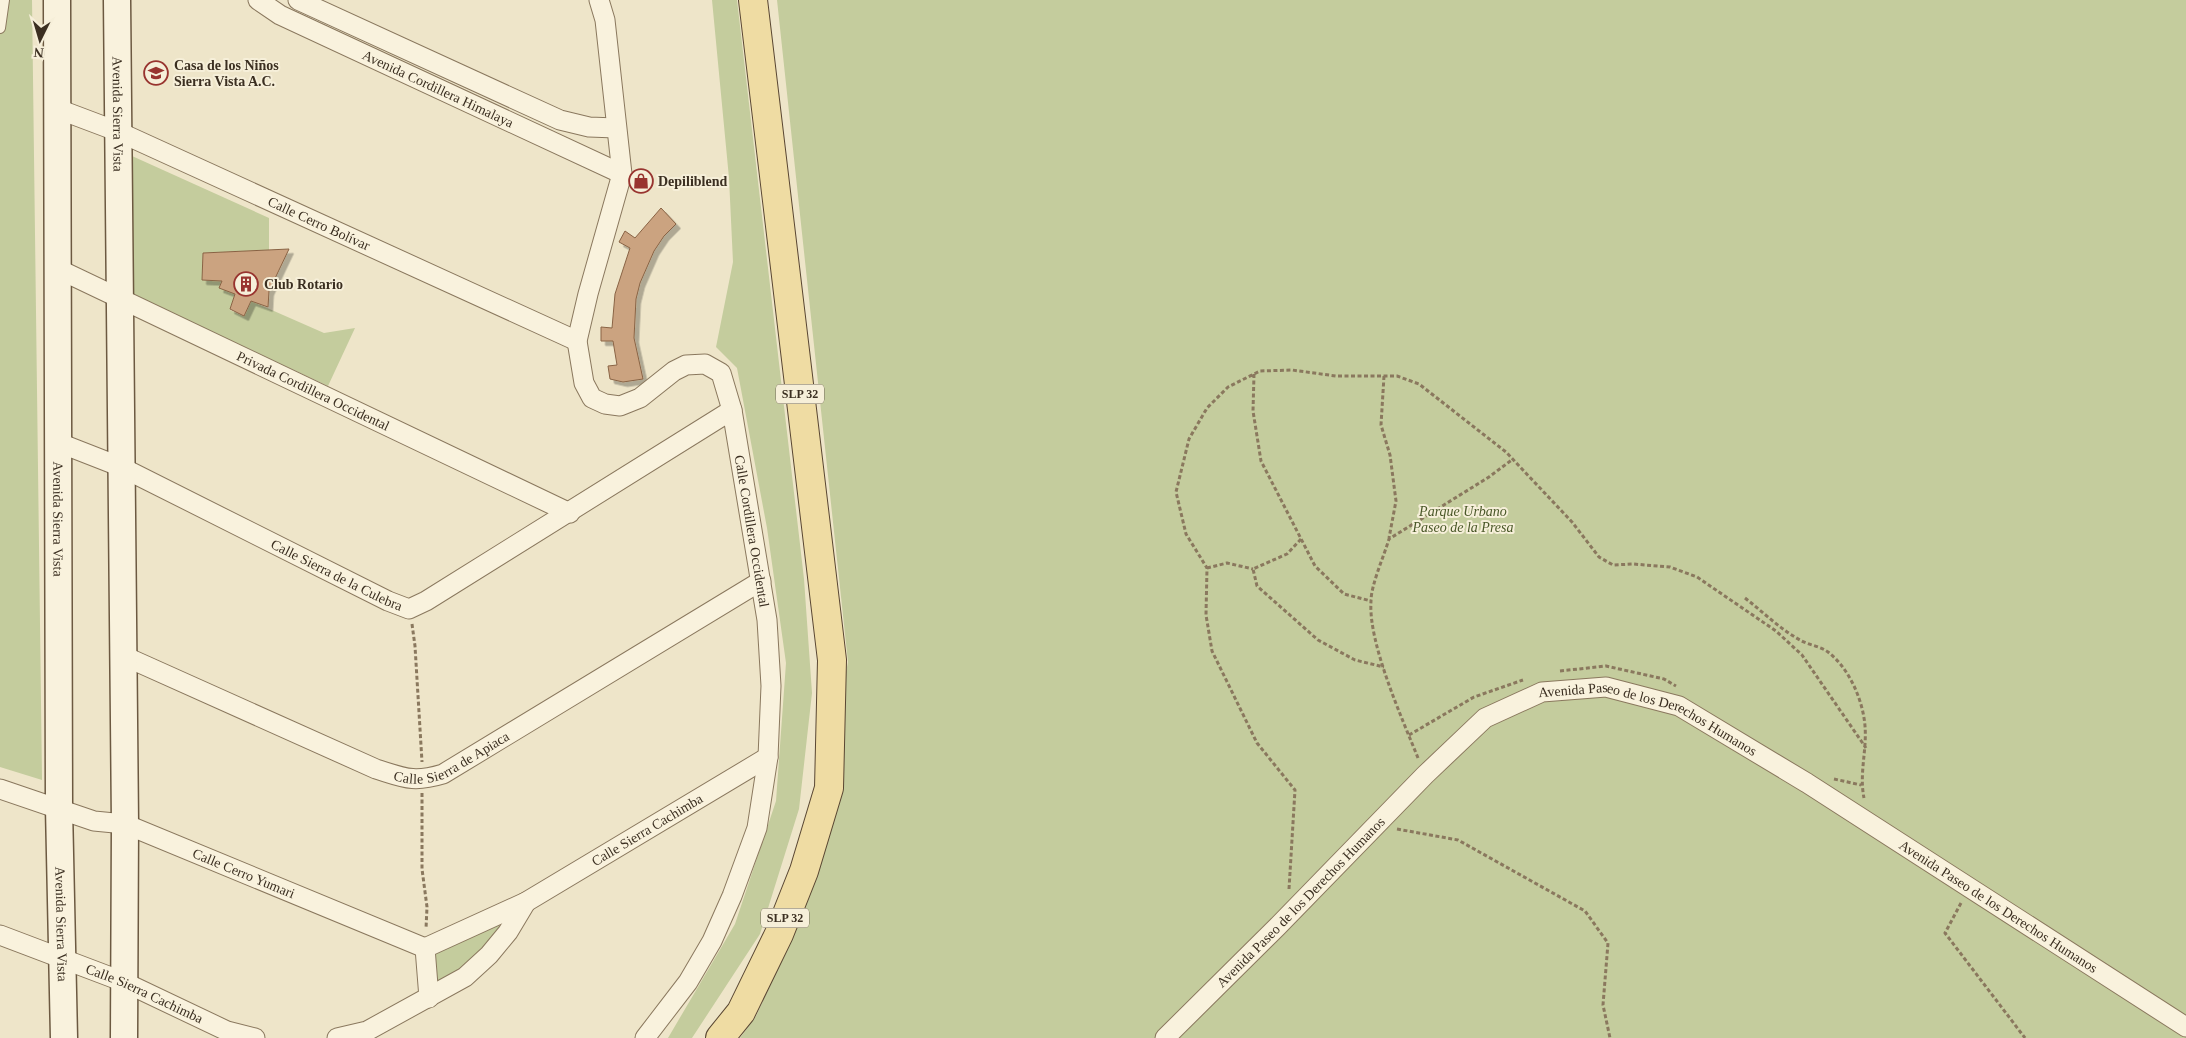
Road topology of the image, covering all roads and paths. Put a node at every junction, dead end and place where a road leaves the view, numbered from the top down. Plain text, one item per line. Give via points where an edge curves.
1 (4, 0) edge
2 (57, 0) edge
3 (117, 0) edge
4 (258, 0) edge
5 (298, 0) edge
6 (599, 0) edge
7 (753, 0) edge
8 (0, 28) edge
9 (58, 109) junction
10 (575, 124) junction
11 (616, 128) junction
12 (119, 132) junction
13 (572, 151) junction
14 (622, 174) junction
15 (56, 268) junction
16 (119, 296) junction
17 (577, 341) junction
18 (1254, 374) junction
19 (1384, 376) junction
20 (732, 410) junction
21 (57, 442) junction
22 (1513, 460) junction
23 (120, 467) junction
24 (570, 513) junction
25 (1301, 539) junction
26 (1389, 539) junction
27 (1207, 568) junction
28 (1253, 570) junction
29 (761, 581) junction
30 (1745, 598) dead end
31 (1370, 601) junction
32 (124, 656) junction
33 (1385, 667) junction
34 (1866, 748) junction
35 (768, 757) junction
36 (1425, 774) junction
37 (0, 788) edge
38 (60, 808) junction
39 (1869, 823) junction
40 (126, 824) junction
41 (1376, 825) junction
42 (1970, 888) junction
43 (526, 902) junction
44 (1289, 915) junction
45 (0, 935) edge
46 (424, 948) junction
47 (63, 959) junction
48 (124, 982) junction
49 (429, 998) junction
50 (2186, 1027) edge
51 (64, 1038) edge
52 (124, 1038) edge
53 (256, 1038) edge
54 (336, 1038) edge
55 (645, 1038) edge
56 (720, 1038) edge
57 (1165, 1038) edge
58 (1610, 1038) edge
59 (2025, 1038) edge

1 - 8 lane
2 - 9 main road, Avenida Sierra Vista
3 - 12 main road, Avenida Sierra Vista
4 - 13 street, Avenida Cordillera Himalaya via 280,15
5 - 10 street, Avenida Cordillera Himalaya
6 - 11 street via 605,20
7 - 56 main road, SLP 32 via 832,660 832,737 829,788 804,870 779,934 741,1012
9 - 12 street, Calle Cerro Bolívar
9 - 15 main road, Avenida Sierra Vista
10 - 11 street, Avenida Cordillera Himalaya
10 - 13 street via 567,131 566,139
11 - 14 street
12 - 16 main road, Avenida Sierra Vista
12 - 17 street, Calle Cerro Bolívar
13 - 14 street, Avenida Cordillera Himalaya
14 - 17 street, Calle Cordillera Occidental
15 - 16 street, Privada Cordillera Occidental
15 - 21 main road, Avenida Sierra Vista
16 - 23 main road, Avenida Sierra Vista
16 - 24 street, Privada Cordillera Occidental
17 - 20 street, Calle Cordillera Occidental via 584,383 592,398 605,404 620,406 640,398 674,371 686,365 705,364 721,373
18 - 19 path via 1292,370 1336,376
18 - 25 path via 1254,411 1261,461
18 - 27 path via 1228,387 1207,408 1189,439 1176,492 1186,534
19 - 22 path via 1397,376 1419,384
19 - 26 path via 1381,425 1390,455 1396,501
20 - 24 street, Calle Sierra de la Culebra
20 - 29 street, Calle Cordillera Occidental
21 - 23 street, Calle Sierra de la Culebra
21 - 38 main road, Avenida Sierra Vista
22 - 26 path
22 - 34 path via 1572,522 1598,557 1613,565 1670,567 1697,577 1776,631 1802,655
23 - 24 street, Calle Sierra de la Culebra via 388,601 409,608 426,601
23 - 32 main road, Avenida Sierra Vista
25 - 28 path via 1287,554
25 - 31 path via 1315,566 1344,594
26 - 31 path
27 - 28 path via 1227,563
27 - 44 path via 1206,615 1212,651 1257,743 1295,790
28 - 33 path via 1257,586 1318,640 1354,660
29 - 32 street, Calle Sierra de Apiaca via 443,774 422,780 376,769
29 - 35 street, Calle Cordillera Occidental via 771,686
30 - 34 path via 1800,641 1827,651 1843,666 1858,697 1865,724
31 - 33 path via 1375,638
32 - 40 main road, Avenida Sierra Vista
33 - 36 path
34 - 39 path via 1861,785
35 - 43 street, Calle Sierra Cachimba
35 - 55 street, Calle Cordillera Occidental via 757,828 732,896 712,941 688,982
36 - 39 street, Avenida Paseo de los Derechos Humanos via 1485,718 1542,692 1606,687 1679,706
36 - 41 street, Avenida Paseo de los Derechos Humanos
37 - 38 street, Calle Cerro Yumari
38 - 40 street, Calle Cerro Yumari via 94,820
38 - 47 main road, Avenida Sierra Vista
39 - 42 street, Avenida Paseo de los Derechos Humanos
40 - 46 street, Calle Cerro Yumari
40 - 48 main road, Avenida Sierra Vista
41 - 44 street, Avenida Paseo de los Derechos Humanos
41 - 58 path via 1458,840 1586,911 1608,943 1603,1005
42 - 50 street, Avenida Paseo de los Derechos Humanos
42 - 59 path via 1944,933
43 - 46 street, Calle Sierra Cachimba
43 - 49 street, Calle Sierra Cachimba via 489,955 465,977
44 - 57 street, Avenida Paseo de los Derechos Humanos
45 - 47 street, Calle Sierra Cachimba
46 - 49 street
47 - 48 street, Calle Sierra Cachimba
47 - 51 main road, Avenida Sierra Vista
48 - 52 main road, Avenida Sierra Vista
48 - 53 street, Calle Sierra Cachimba via 227,1031
49 - 54 street, Calle Sierra Cachimba via 367,1031

